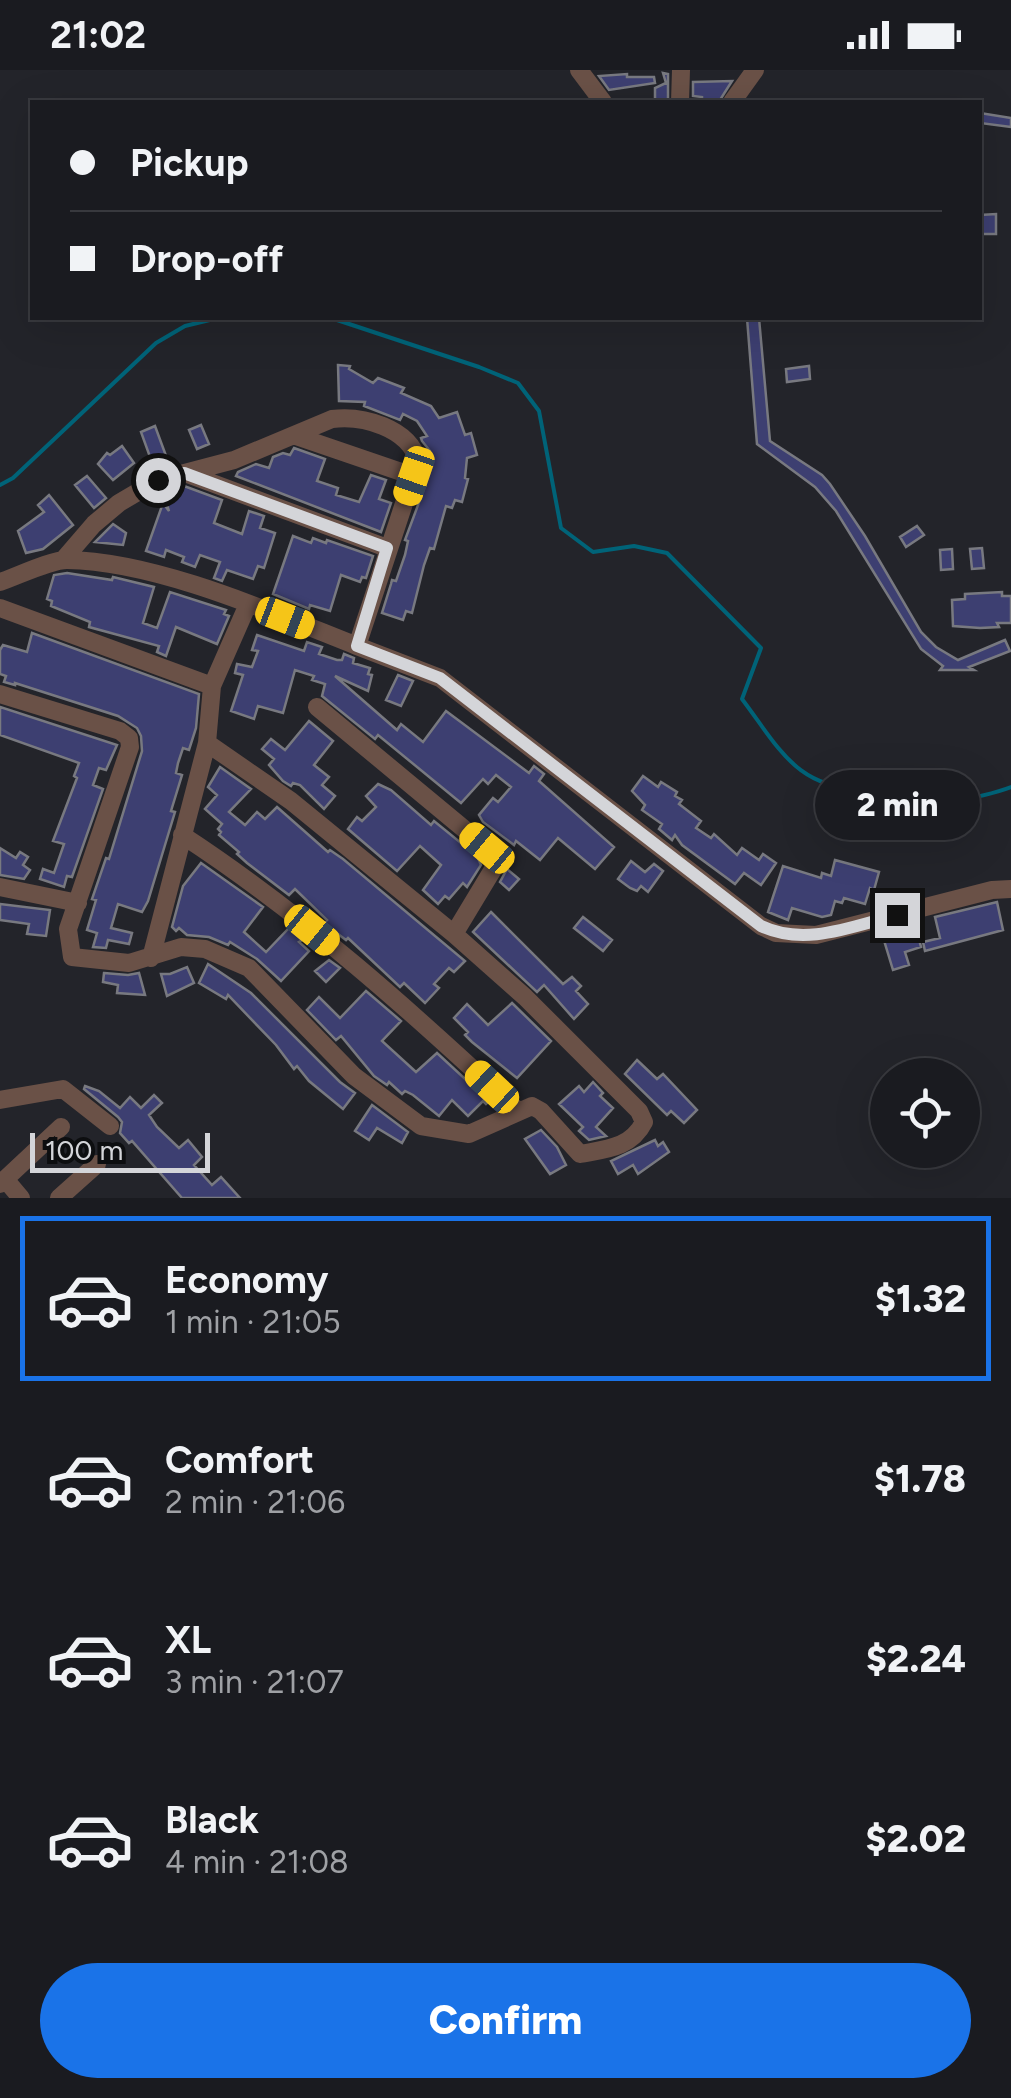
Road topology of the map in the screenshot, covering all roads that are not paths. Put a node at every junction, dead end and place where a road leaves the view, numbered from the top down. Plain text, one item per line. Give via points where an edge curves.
1 (579, 70) edge
2 (681, 70) edge
3 (744, 70) edge
4 (755, 70) edge
5 (602, 100) edge
6 (680, 100) edge
7 (733, 100) edge
8 (296, 436) junction
9 (184, 473) junction
10 (414, 476) junction
11 (387, 548) junction
12 (63, 560) junction
13 (0, 582) edge
14 (248, 604) junction
15 (0, 608) edge
16 (357, 646) junction
17 (212, 686) junction
18 (0, 694) edge
19 (317, 707) dead end
20 (207, 743) junction
21 (182, 836) junction
22 (0, 886) edge
23 (1011, 888) edge
24 (78, 903) junction
25 (454, 934) junction
26 (150, 958) junction
27 (0, 1100) edge
28 (516, 1110) junction
29 (110, 1126) dead end
30 (61, 1127) dead end
31 (97, 1164) dead end
32 (2, 1182) edge
33 (21, 1198) edge
34 (60, 1198) edge

1 - 5 street
2 - 6 street
3 - 4 street
4 - 7 street
8 - 9 street
8 - 10 street
8 - 10 street via 332,419 372,422 415,449
9 - 11 street
9 - 12 street via 169,474 119,504
10 - 11 street
11 - 16 street
12 - 13 street
12 - 14 street via 132,568
14 - 16 street
14 - 17 street
15 - 17 street
16 - 23 street via 440,678 776,933 816,935
17 - 20 street
18 - 24 street via 128,738
19 - 25 street via 494,858
20 - 21 street
20 - 25 street
21 - 26 street
21 - 28 street via 328,943
22 - 24 street
24 - 26 street via 68,929 72,958
25 - 28 street via 525,996 644,1122 617,1148 580,1154 540,1111
26 - 28 street via 181,947 205,949 249,968 354,1076 420,1126 468,1134
27 - 29 street via 64,1090
30 - 32 street
31 - 34 street
32 - 33 street

